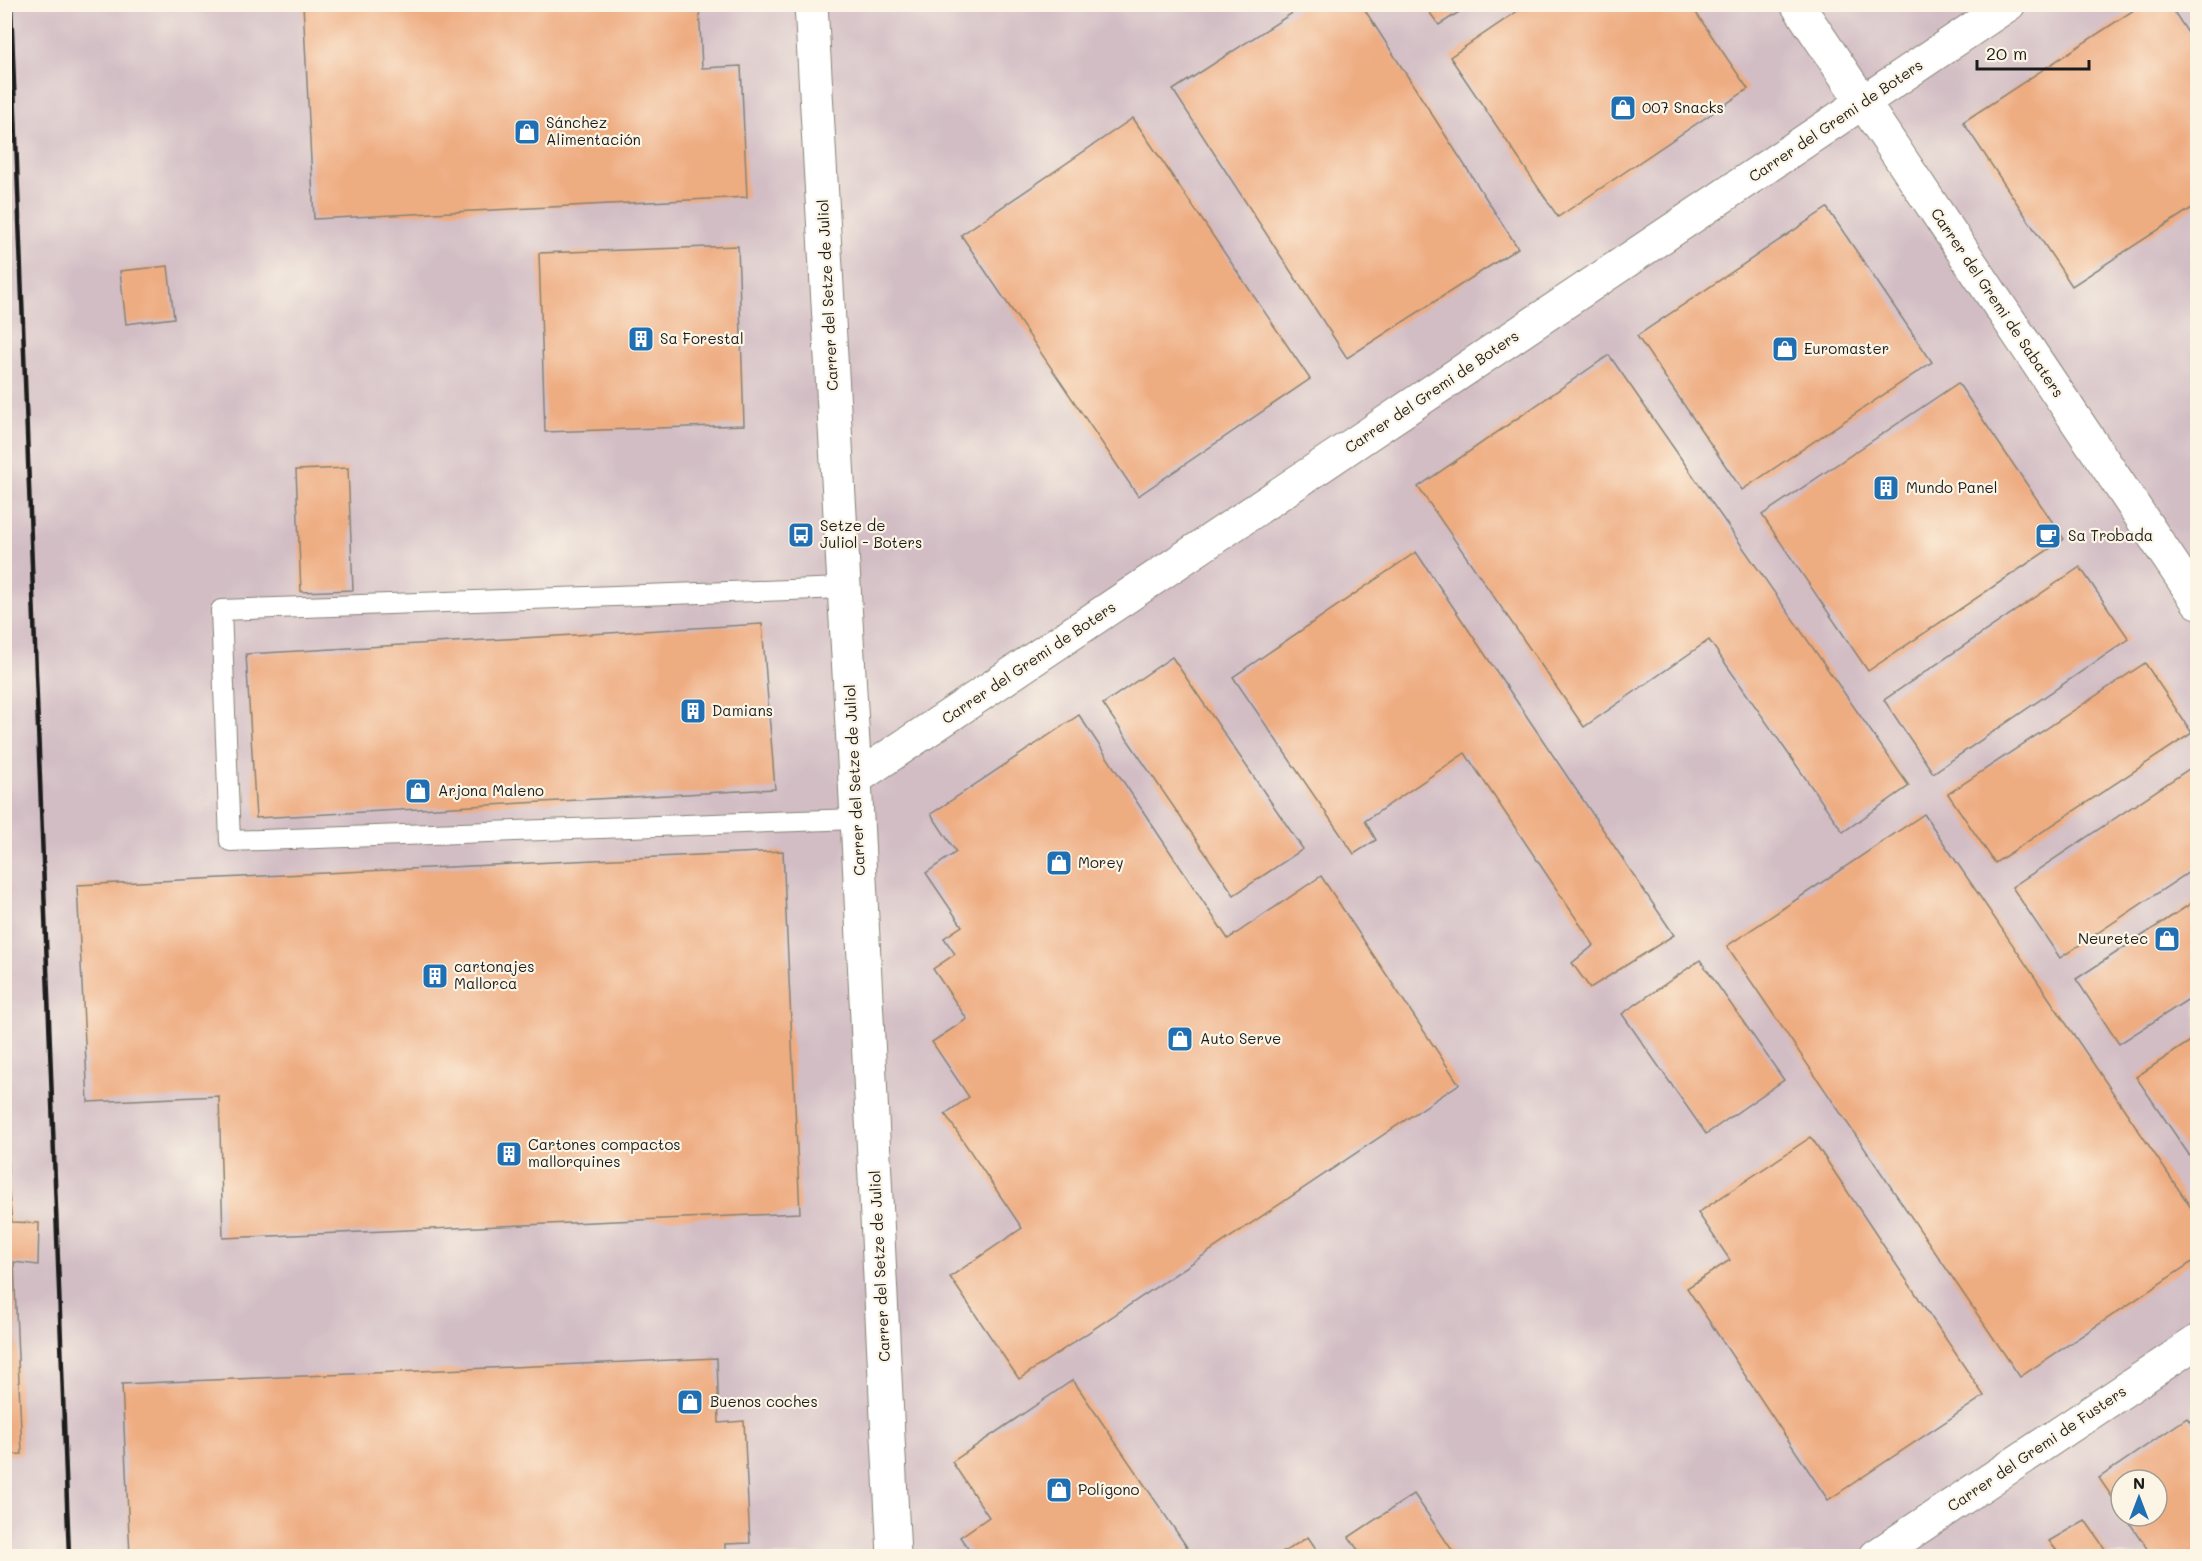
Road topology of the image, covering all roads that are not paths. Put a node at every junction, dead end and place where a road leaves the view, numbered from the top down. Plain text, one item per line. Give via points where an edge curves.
1 (811, 4) edge
2 (1797, 4) edge
3 (2009, 4) edge
4 (1863, 103) junction
5 (844, 588) junction
6 (2198, 602) edge
7 (855, 779) junction
8 (857, 819) junction
9 (2198, 1341) edge
10 (894, 1557) edge
11 (1876, 1557) edge

1 - 5 street, Carrer del Setze de Juliol
2 - 4 street, Carrer del Gremi de Sabaters
3 - 4 street, Carrer del Gremi de Boters
4 - 6 street, Carrer del Gremi de Sabaters
4 - 7 street, Carrer del Gremi de Boters
5 - 7 street, Carrer del Setze de Juliol
5 - 8 lane via 221,610 230,841
7 - 8 street, Carrer del Setze de Juliol
8 - 10 street, Carrer del Setze de Juliol
9 - 11 street, Carrer del Gremi de Fusters

